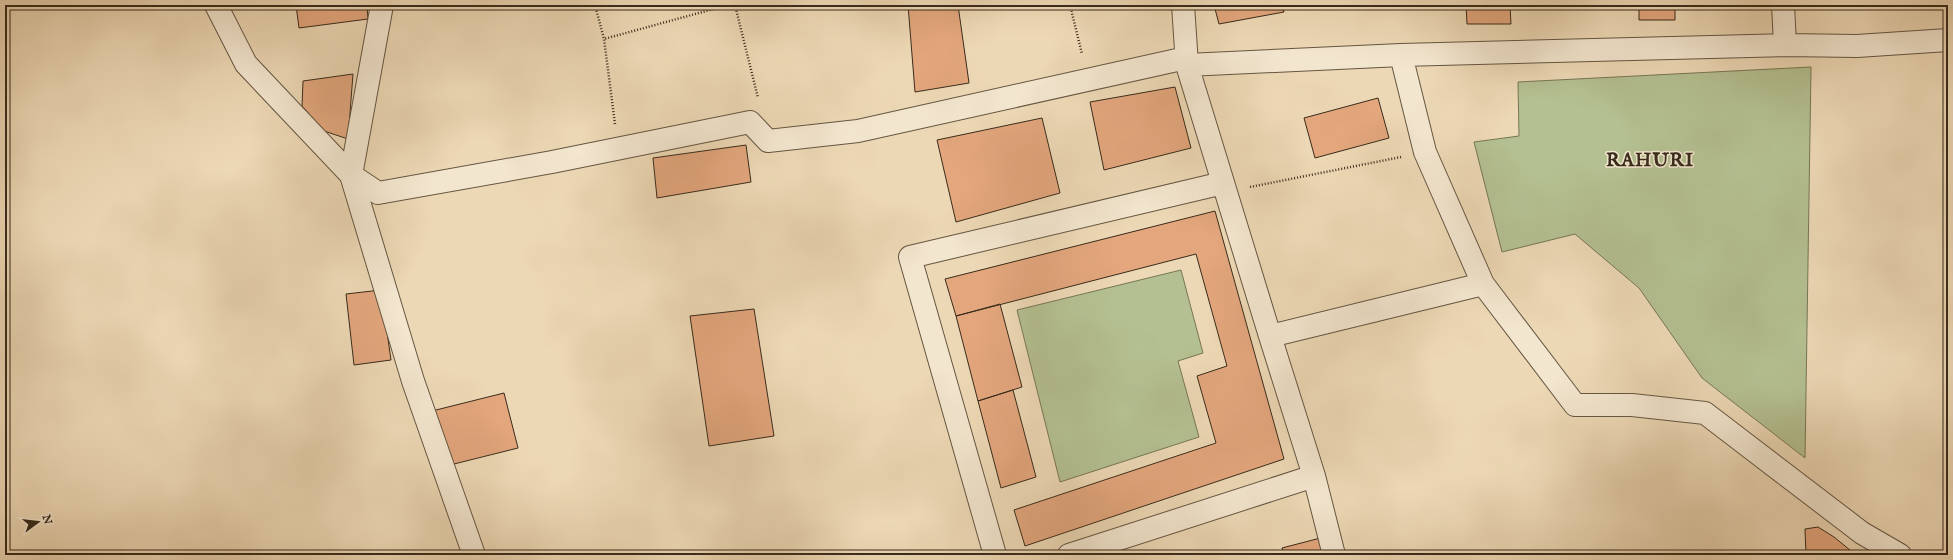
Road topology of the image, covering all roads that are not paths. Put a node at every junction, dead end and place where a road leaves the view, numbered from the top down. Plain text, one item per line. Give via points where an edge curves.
1 (216, 5) edge
2 (382, 5) edge
3 (1183, 5) edge
4 (1783, 5) edge
5 (1948, 40) edge
6 (1785, 45) junction
7 (1401, 55) junction
8 (1186, 62) junction
9 (351, 175) junction
10 (1224, 187) junction
11 (1483, 284) junction
12 (1270, 336) junction
13 (1314, 476) junction
14 (474, 555) edge
15 (995, 555) edge
16 (1069, 555) edge
17 (1334, 555) edge
18 (1900, 555) edge

1 - 9 street via 246,64
2 - 9 street
3 - 8 street
4 - 6 street
5 - 6 street via 1857,46
6 - 7 street
7 - 8 street
7 - 11 street via 1424,152
8 - 9 street via 1088,80 858,131 768,141 750,122 378,193
8 - 10 street
9 - 14 street via 413,381
10 - 12 street
10 - 15 street via 910,257
11 - 12 street
11 - 18 street via 1575,405 1632,405 1705,413 1862,533
12 - 13 street
13 - 16 street
13 - 17 street

